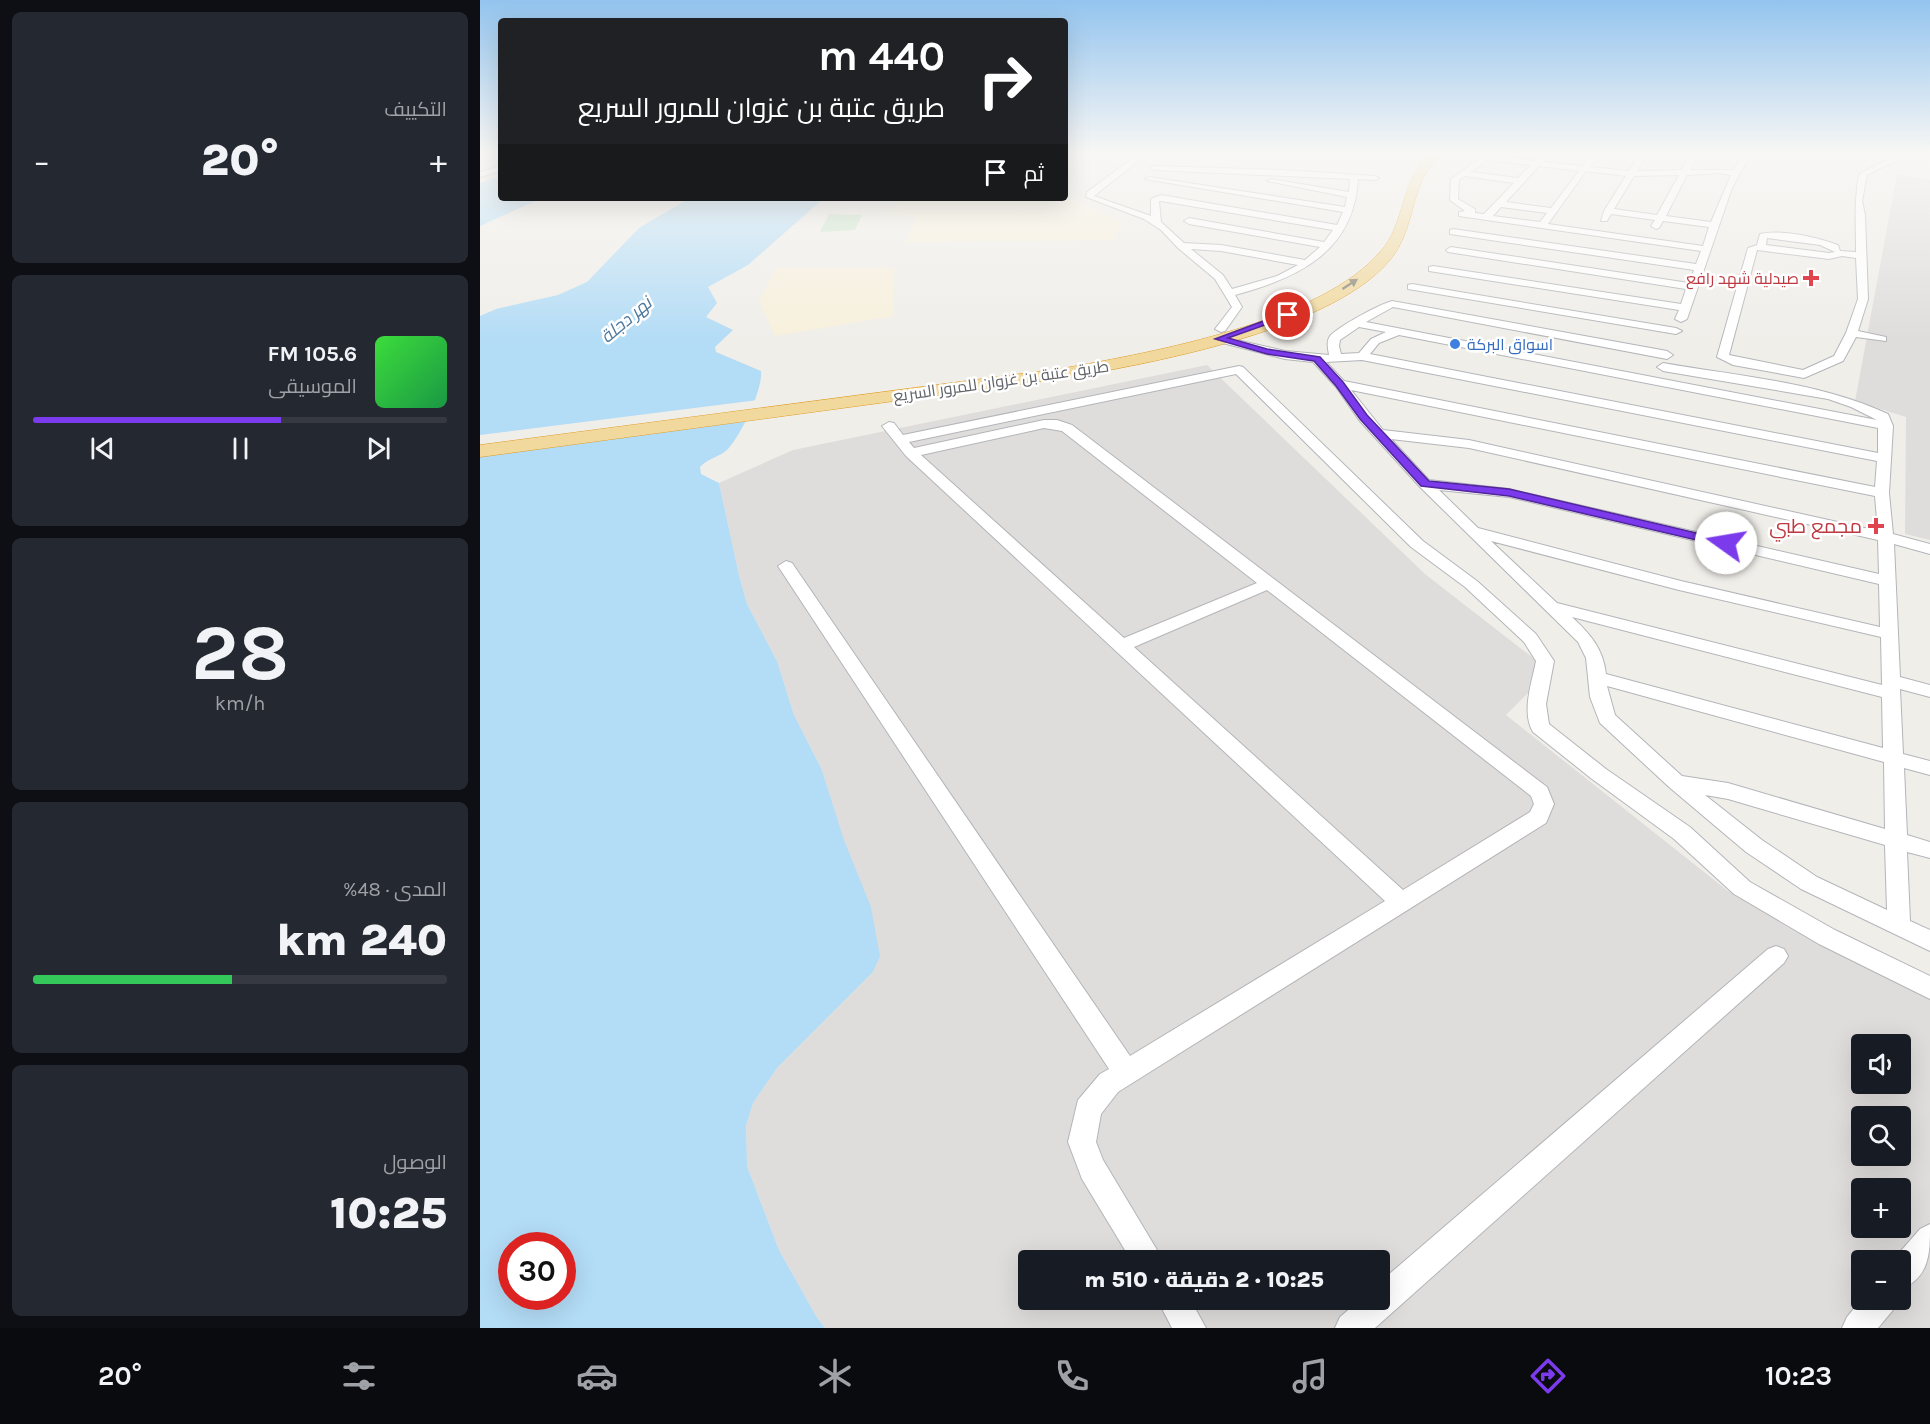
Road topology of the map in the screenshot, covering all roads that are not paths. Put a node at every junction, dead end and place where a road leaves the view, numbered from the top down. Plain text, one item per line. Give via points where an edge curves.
1 (1140, 216) edge
2 (1156, 216) edge
3 (1188, 216) edge
4 (1267, 216) edge
5 (1345, 216) edge
6 (1405, 216) edge
7 (1456, 216) edge
8 (1474, 216) edge
9 (1549, 216) edge
10 (1605, 216) edge
11 (1651, 216) edge
12 (1719, 216) edge
13 (1861, 216) edge
14 (1660, 217) junction
15 (1486, 218) joint
16 (1156, 222) junction
17 (1311, 223) junction
18 (1715, 225) junction
19 (1542, 226) junction
20 (1340, 228) junction
21 (1453, 232) junction
22 (1192, 233) junction
23 (1596, 234) junction
24 (1290, 238) junction
25 (1648, 241) junction
26 (1326, 245) junction
27 (1181, 246) junction
28 (1706, 249) junction
29 (1369, 250) dead end
30 (1451, 250) junction
31 (1860, 253) junction
32 (1306, 264) junction
33 (1700, 268) junction
34 (1433, 269) junction
35 (1412, 287) junction
36 (1692, 287) junction
37 (1230, 293) junction
38 (1392, 304) junction
39 (1685, 308) junction
40 (1355, 323) junction
41 (1397, 332) junction
42 (1852, 333) junction
43 (1220, 334) junction
44 (1882, 339) dead end
45 (1194, 342) junction
46 (1670, 348) junction
47 (1362, 356) junction
48 (1336, 357) junction
49 (1317, 359) junction
50 (1561, 379) junction
51 (1657, 382) junction
52 (1340, 384) junction
53 (1886, 426) junction
54 (1378, 433) junction
55 (900, 440) junction
56 (480, 441) edge
57 (480, 451) edge
58 (1884, 458) junction
59 (1425, 484) junction
60 (1882, 493) junction
61 (1472, 531) junction
62 (1886, 537) junction
63 (1930, 549) edge
64 (786, 566) dead end
65 (1887, 580) junction
66 (1268, 584) junction
67 (1553, 607) junction
68 (1889, 634) junction
69 (1123, 645) junction
70 (1599, 678) junction
71 (1891, 687) junction
72 (1930, 691) edge
73 (1893, 758) junction
74 (1930, 768) edge
75 (1676, 782) junction
76 (1896, 839) junction
77 (1930, 850) edge
78 (1401, 902) junction
79 (1899, 927) junction
80 (1930, 941) edge
81 (1776, 956) dead end
82 (1930, 988) edge
83 (1126, 1072) junction
84 (1930, 1239) edge
85 (1142, 1250) edge
86 (1911, 1262) edge
87 (1179, 1310) edge
88 (1873, 1310) edge
89 (1190, 1328) edge
90 (1351, 1328) edge
91 (1858, 1328) edge

1 - 16 street
2 - 16 street
3 - 22 street
4 - 17 street
5 - 20 street
43 -> 6 highway, طريق عتبة بن غزوان للمرور السريع via 1261,325 1346,287 1374,267 1393,244
7 - 21 street
8 - 15 street
9 - 19 street
10 - 23 street
11 - 14 street
12 - 18 street
13 - 31 street
14 - 18 street
14 - 25 street
15 - 19 street
16 - 27 street
17 - 20 street
17 - 24 street
18 - 28 street
19 - 23 street
20 - 26 street
21 - 30 street
21 - 33 street
22 - 24 street
22 - 27 street
22 - 32 street
23 - 25 street
24 - 26 street
25 - 28 street
26 - 32 street
27 - 37 street via 1219,277
28 - 33 street
29 - 43 highway, طريق عتبة بن غزوان للمرور السريع via 1319,288
30 - 34 street
30 - 36 street
31 - 42 street via 1863,299
31 - 42 street via 1836,250 1829,255 1753,249 1723,357 1787,372 1809,373 1839,358
32 - 37 street via 1278,279
33 - 36 street
34 - 35 street
34 - 39 street
35 - 38 street
35 - 46 street
36 - 39 street
37 - 43 street via 1237,307
38 - 40 street
38 - 46 street
39 - 46 street
40 - 41 street
40 - 48 street via 1335,338
41 - 47 street via 1375,341
41 - 50 street
42 - 44 street
43 - 45 highway, طريق عتبة بن غزوان للمرور السريع
43 - 49 street via 1267,352
45 - 56 highway, طريق عتبة بن غزوان للمرور السريع via 1019,371
45 - 57 highway, طريق عتبة بن غزوان للمرور السريع via 1126,362 1033,378
46 - 51 street
46 - 53 street via 1830,396 1883,417
47 - 48 street
47 - 50 street
48 - 49 street
49 - 52 street
50 - 51 street
50 - 58 street
51 - 53 street
52 - 54 street
52 - 60 street
53 - 58 street
54 - 59 street
54 - 62 street via 1468,444
55 - 66 street via 1057,424
55 - 69 street
55 - 82 street via 1239,370 1417,544 1471,584 1530,638 1545,661 1537,704 1540,727 1682,833 1742,888 1827,938
58 - 60 street
59 - 61 street
59 - 65 street via 1509,492
60 - 62 street
61 - 67 street
61 - 68 street
62 - 63 street
62 - 65 street
64 - 83 street
65 - 68 street
66 - 69 street
66 - 78 street via 1540,792 1544,804 1539,817
67 - 70 street via 1585,639 1596,657
67 - 71 street
68 - 71 street
69 - 78 street
70 - 73 street
70 - 75 street via 1599,697 1607,718
71 - 72 street
71 - 73 street
73 - 74 street
73 - 76 street
75 - 76 street via 1728,791
75 - 79 street via 1754,846 1809,883
76 - 77 street
76 - 79 street
78 - 83 street
79 - 80 street
81 - 90 street
83 - 85 street via 1109,1083 1088,1109 1083,1142 1092,1169
84 - 86 street
87 - 89 street
88 - 91 street

